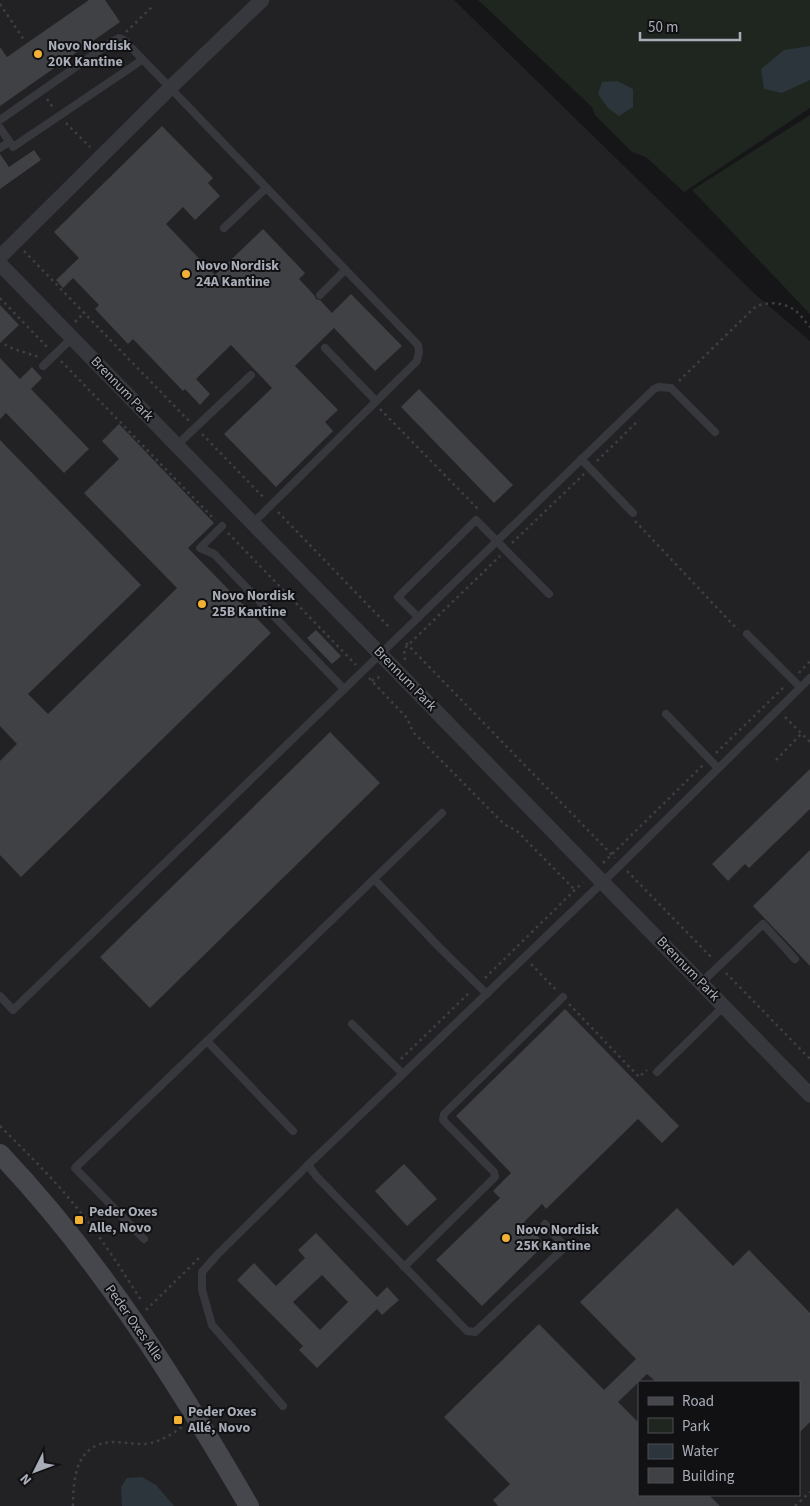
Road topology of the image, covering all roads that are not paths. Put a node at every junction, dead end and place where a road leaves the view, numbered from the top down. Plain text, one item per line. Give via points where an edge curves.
1 (262, 0) edge
2 (142, 60) junction
3 (170, 88) junction
4 (0, 120) edge
5 (0, 128) edge
6 (11, 144) junction
7 (0, 148) edge
8 (266, 188) junction
9 (224, 228) dead end
10 (0, 257) edge
11 (0, 264) edge
12 (345, 270) junction
13 (320, 296) dead end
14 (72, 338) junction
15 (325, 348) dead end
16 (44, 366) dead end
17 (251, 375) dead end
18 (375, 402) junction
19 (715, 432) dead end
20 (177, 446) junction
21 (581, 459) junction
22 (631, 515) road end
23 (253, 523) junction
24 (222, 526) road end
25 (497, 541) junction
26 (549, 594) dead end
27 (418, 617) junction
28 (746, 635) road end
29 (381, 654) junction
30 (810, 678) edge
31 (800, 687) junction
32 (344, 689) junction
33 (666, 714) dead end
34 (718, 768) junction
35 (442, 813) dead end
36 (374, 879) junction
37 (603, 882) junction
38 (795, 958) dead end
39 (701, 983) junction
40 (487, 994) junction
41 (0, 996) edge
42 (562, 997) road end
43 (724, 1006) junction
44 (352, 1024) dead end
45 (207, 1041) junction
46 (657, 1072) road end
47 (403, 1074) junction
48 (810, 1094) edge
49 (293, 1131) dead end
50 (0, 1154) edge
51 (308, 1165) junction
52 (544, 1224) dead end
53 (144, 1239) dead end
54 (404, 1267) junction
55 (283, 1406) dead end
56 (249, 1506) edge

1 - 3 street
2 - 3 lane
2 - 4 lane via 119,38
2 - 6 lane via 60,116
3 - 8 lane
3 - 10 street
5 - 6 lane
6 - 7 lane
8 - 9 lane
8 - 12 lane
11 - 14 street, Brennum Park
12 - 13 lane
12 - 18 lane via 418,345 416,360
14 - 16 lane
14 - 20 street, Brennum Park
15 - 18 lane
17 - 20 lane
18 - 23 lane
19 - 21 lane via 672,388 659,387
20 - 23 street, Brennum Park
21 - 22 lane
21 - 25 lane
23 - 29 street, Brennum Park
24 - 32 lane via 200,548 214,554
25 - 26 lane
25 - 27 lane
25 - 27 lane via 476,520 398,597
27 - 29 lane
28 - 31 lane
29 - 32 lane
29 - 37 street, Brennum Park
30 - 31 lane
31 - 34 lane
32 - 41 lane via 13,1010
33 - 34 lane
34 - 37 lane
35 - 36 lane
36 - 40 lane
36 - 45 lane
37 - 39 street, Brennum Park
37 - 40 lane
38 - 39 lane via 763,924
39 - 43 street, Brennum Park
40 - 47 lane
42 - 54 lane via 444,1114 443,1120 494,1172 495,1177
43 - 46 lane
43 - 48 street, Brennum Park
44 - 47 lane
45 - 49 lane
45 - 53 lane via 75,1168
47 - 51 lane
50 - 56 street, Peder Oxes Alle via 92,1263 168,1372
51 - 54 lane
51 - 55 lane via 202,1272 202,1290 212,1325
52 - 54 lane via 565,1247 475,1332 467,1331

